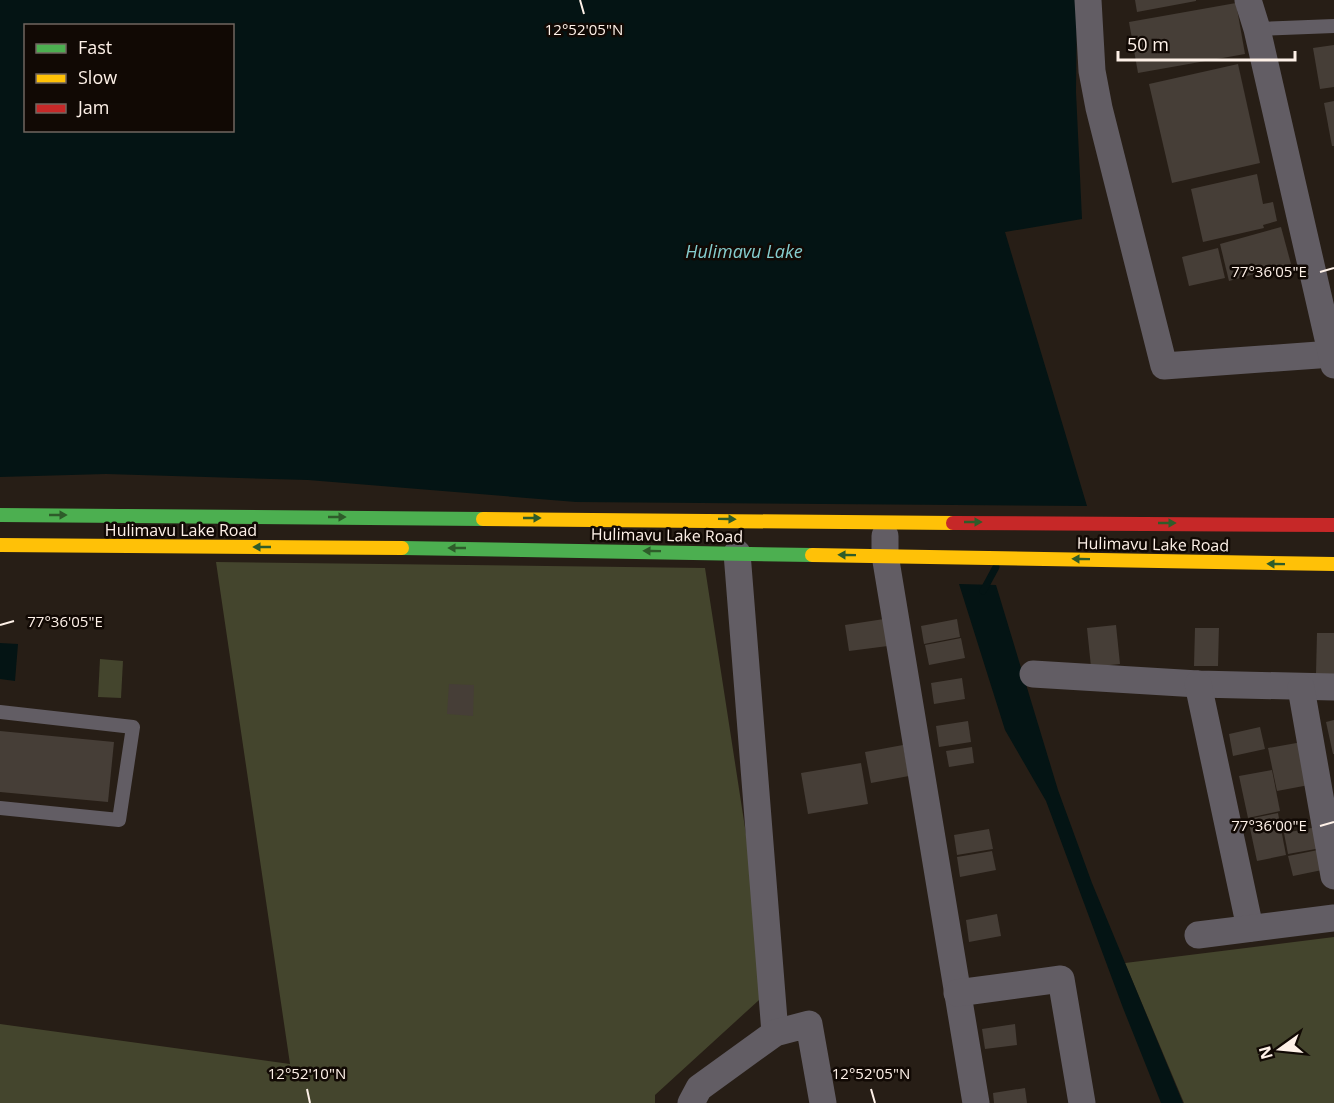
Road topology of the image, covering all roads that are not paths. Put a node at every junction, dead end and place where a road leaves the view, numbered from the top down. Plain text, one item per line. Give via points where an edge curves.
1 (1088, 0) edge
2 (1248, 0) edge
3 (1334, 26) edge
4 (1257, 29) junction
5 (1333, 359) edge
6 (0, 515) edge
7 (886, 522) junction
8 (1334, 525) edge
9 (0, 545) edge
10 (737, 553) junction
11 (885, 555) junction
12 (1334, 564) edge
13 (1033, 674) dead end
14 (1198, 684) junction
15 (1334, 687) edge
16 (1301, 688) junction
17 (0, 712) edge
18 (0, 808) edge
19 (1334, 876) edge
20 (1334, 918) edge
21 (1250, 928) junction
22 (1198, 935) dead end
23 (957, 993) junction
24 (775, 1033) junction
25 (691, 1103) edge
26 (823, 1103) edge
27 (976, 1103) edge
28 (1082, 1103) edge

1 - 5 street via 1097,99 1164,366
2 - 4 street
3 - 4 lane
4 - 5 street
6 -> 7 main road, Hulimavu Lake Road
7 -> 8 main road, Hulimavu Lake Road
7 - 11 street
10 -> 9 main road, Hulimavu Lake Road
11 -> 10 main road, Hulimavu Lake Road
10 - 24 street
12 -> 11 main road, Hulimavu Lake Road
11 - 23 street
13 - 14 street
14 - 16 street
14 - 21 street
15 - 16 street
16 - 19 street
17 - 18 lane via 133,727 119,820
20 - 21 street
21 - 22 street
23 - 27 street
23 - 28 street via 1060,979
24 - 25 street via 699,1088
24 - 26 street via 809,1024

